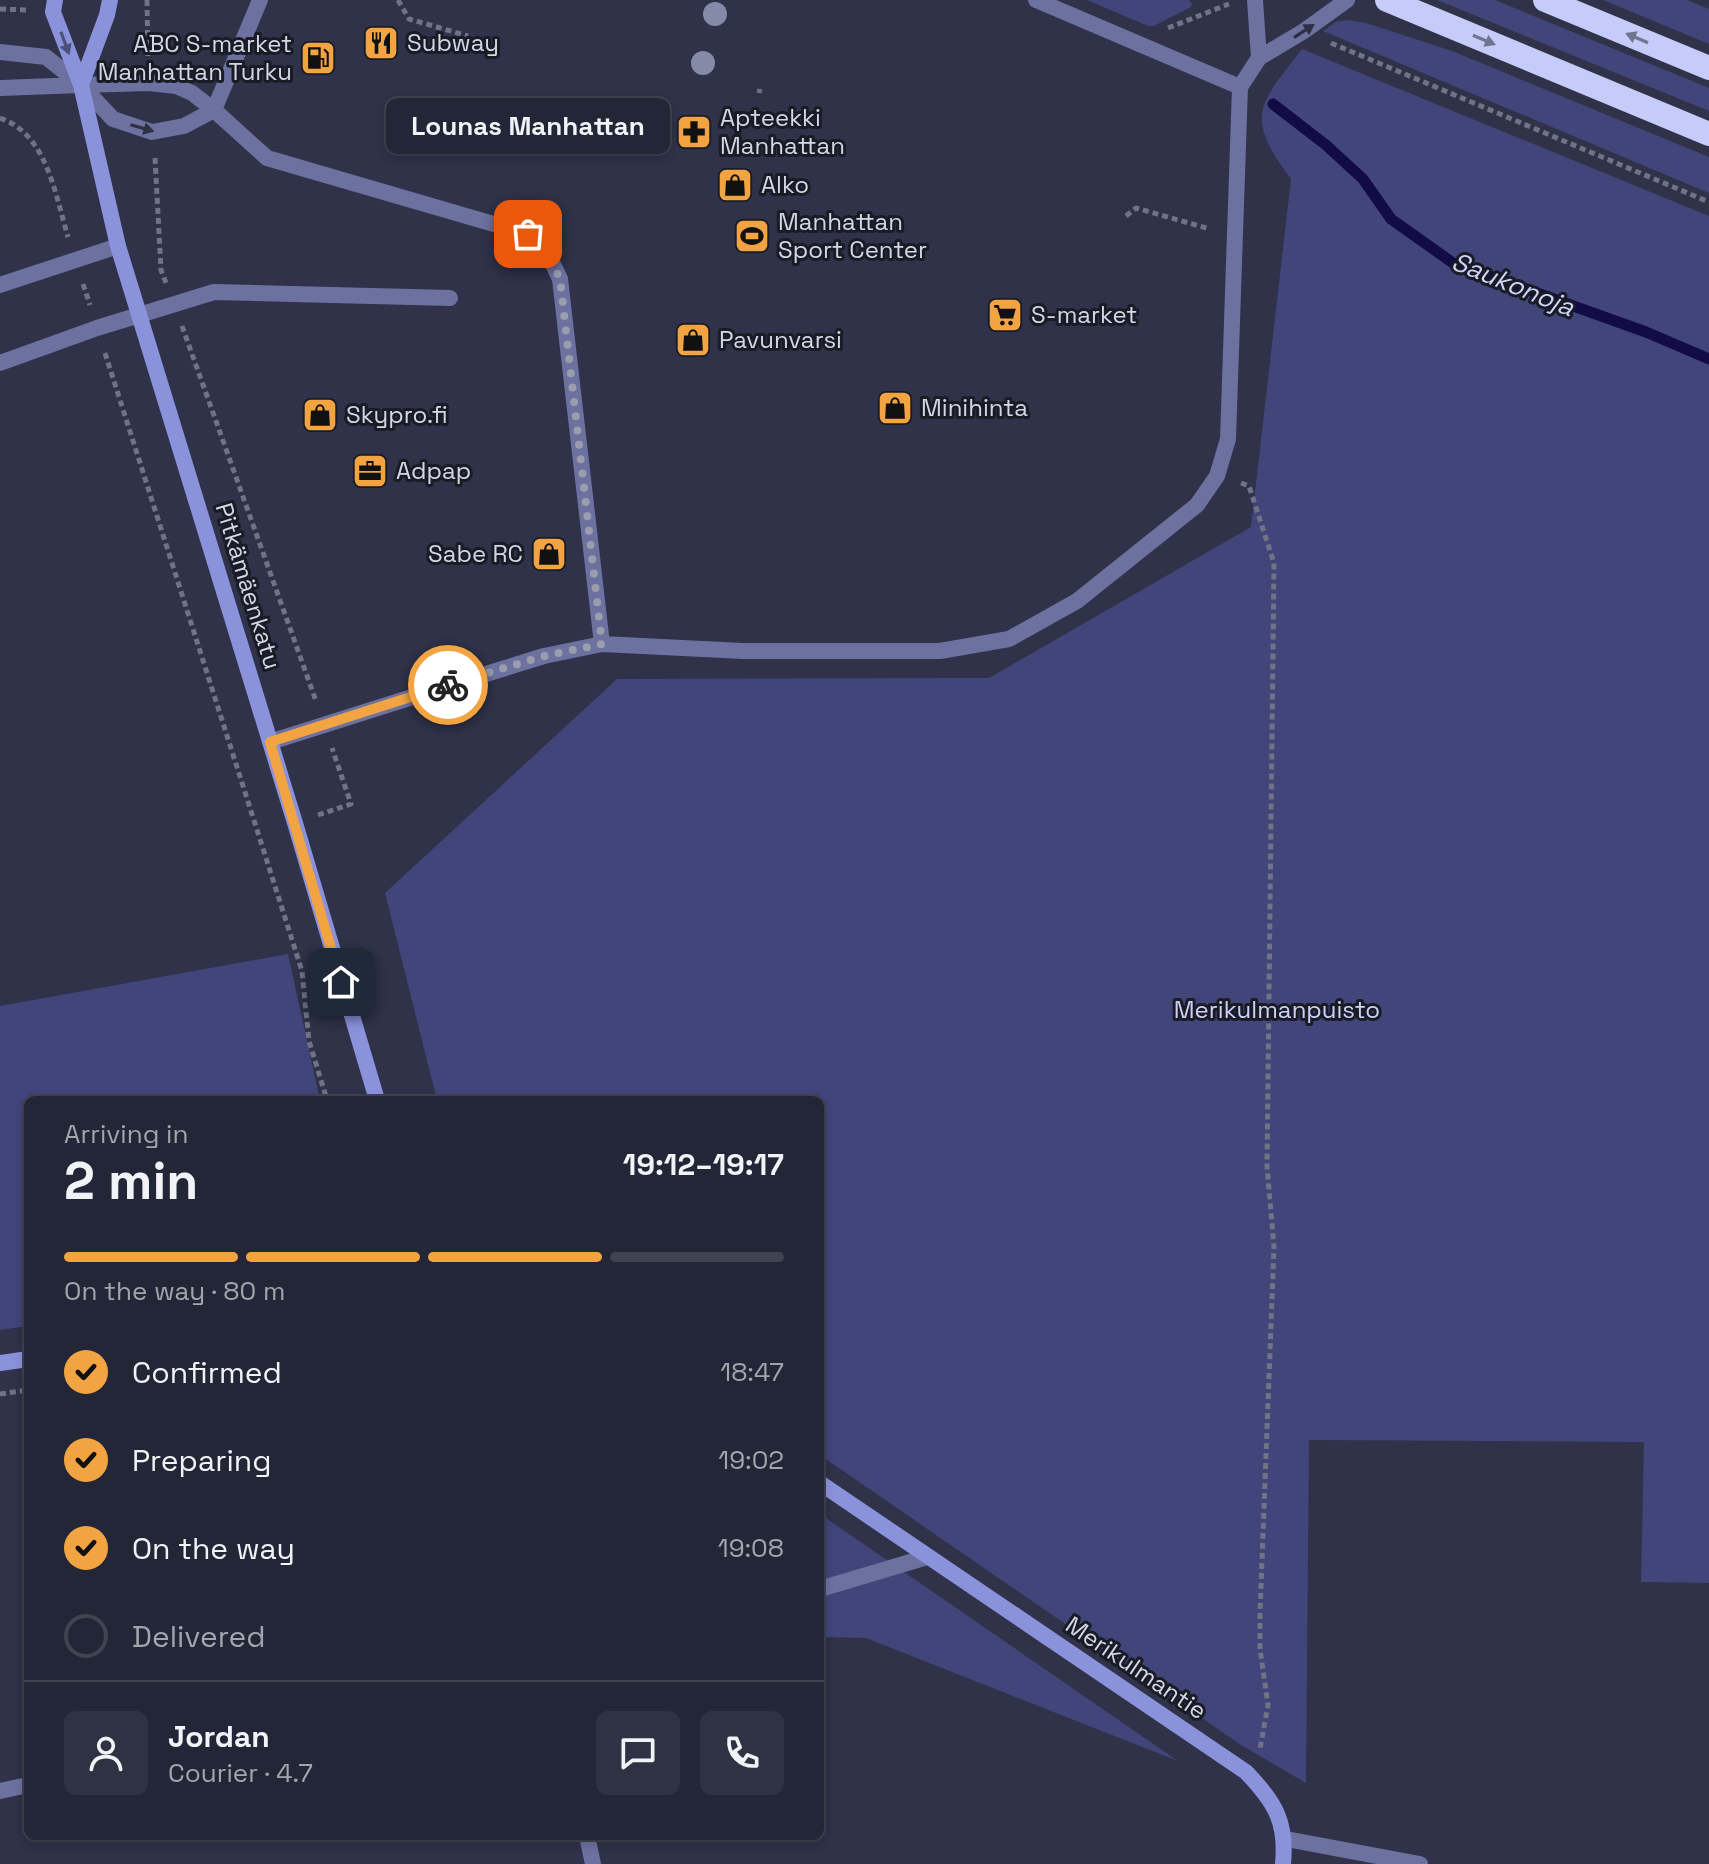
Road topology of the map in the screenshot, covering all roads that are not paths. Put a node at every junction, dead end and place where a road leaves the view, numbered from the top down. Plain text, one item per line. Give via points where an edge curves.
1 (55, 0) edge
2 (110, 0) edge
3 (260, 0) edge
4 (1036, 0) edge
5 (1255, 0) edge
6 (1347, 0) edge
7 (1387, 0) edge
8 (1545, 0) edge
9 (0, 52) edge
10 (1259, 58) junction
11 (1709, 68) edge
12 (81, 85) junction
13 (1240, 87) junction
14 (0, 88) edge
15 (214, 110) junction
16 (1709, 134) edge
17 (118, 246) junction
18 (0, 285) edge
19 (450, 298) dead end
20 (139, 314) junction
21 (0, 363) edge
22 (602, 644) junction
23 (270, 742) junction
24 (376, 1096) edge
25 (24, 1360) edge
26 (0, 1363) edge
27 (824, 1486) edge
28 (927, 1557) junction
29 (824, 1588) edge
30 (24, 1786) edge
31 (0, 1791) edge
32 (1286, 1839) junction
33 (588, 1840) edge
34 (593, 1864) edge
35 (1283, 1864) edge
36 (1420, 1864) edge

1 -> 12 street, Pitkämäenkatu via 53,12
2 - 12 street
3 - 15 street
4 - 13 street
5 - 10 street
10 -> 6 street
7 -> 16 highway
11 -> 8 highway
9 - 12 street via 46,57
10 - 13 street
12 - 14 street
12 - 15 street via 176,86
12 -> 15 street via 113,119 152,132 184,126
12 - 17 street, Pitkämäenkatu
13 - 22 street via 1228,439 1217,476 1197,505 1077,601 1009,639 940,651 743,651
15 - 22 street via 267,158 528,234 550,258 560,279
17 - 18 street
17 - 20 street, Pitkämäenkatu
19 - 20 street via 214,292
20 - 21 street
20 - 23 street, Pitkämäenkatu
22 - 23 street via 544,656
23 - 24 street, Pitkämäenkatu
25 - 26 street
27 - 28 street, Merikulmantie
28 - 29 street
28 - 32 street, Merikulmantie via 1246,1772 1272,1805
30 - 31 street
32 - 35 street
32 - 36 street
33 - 34 street

